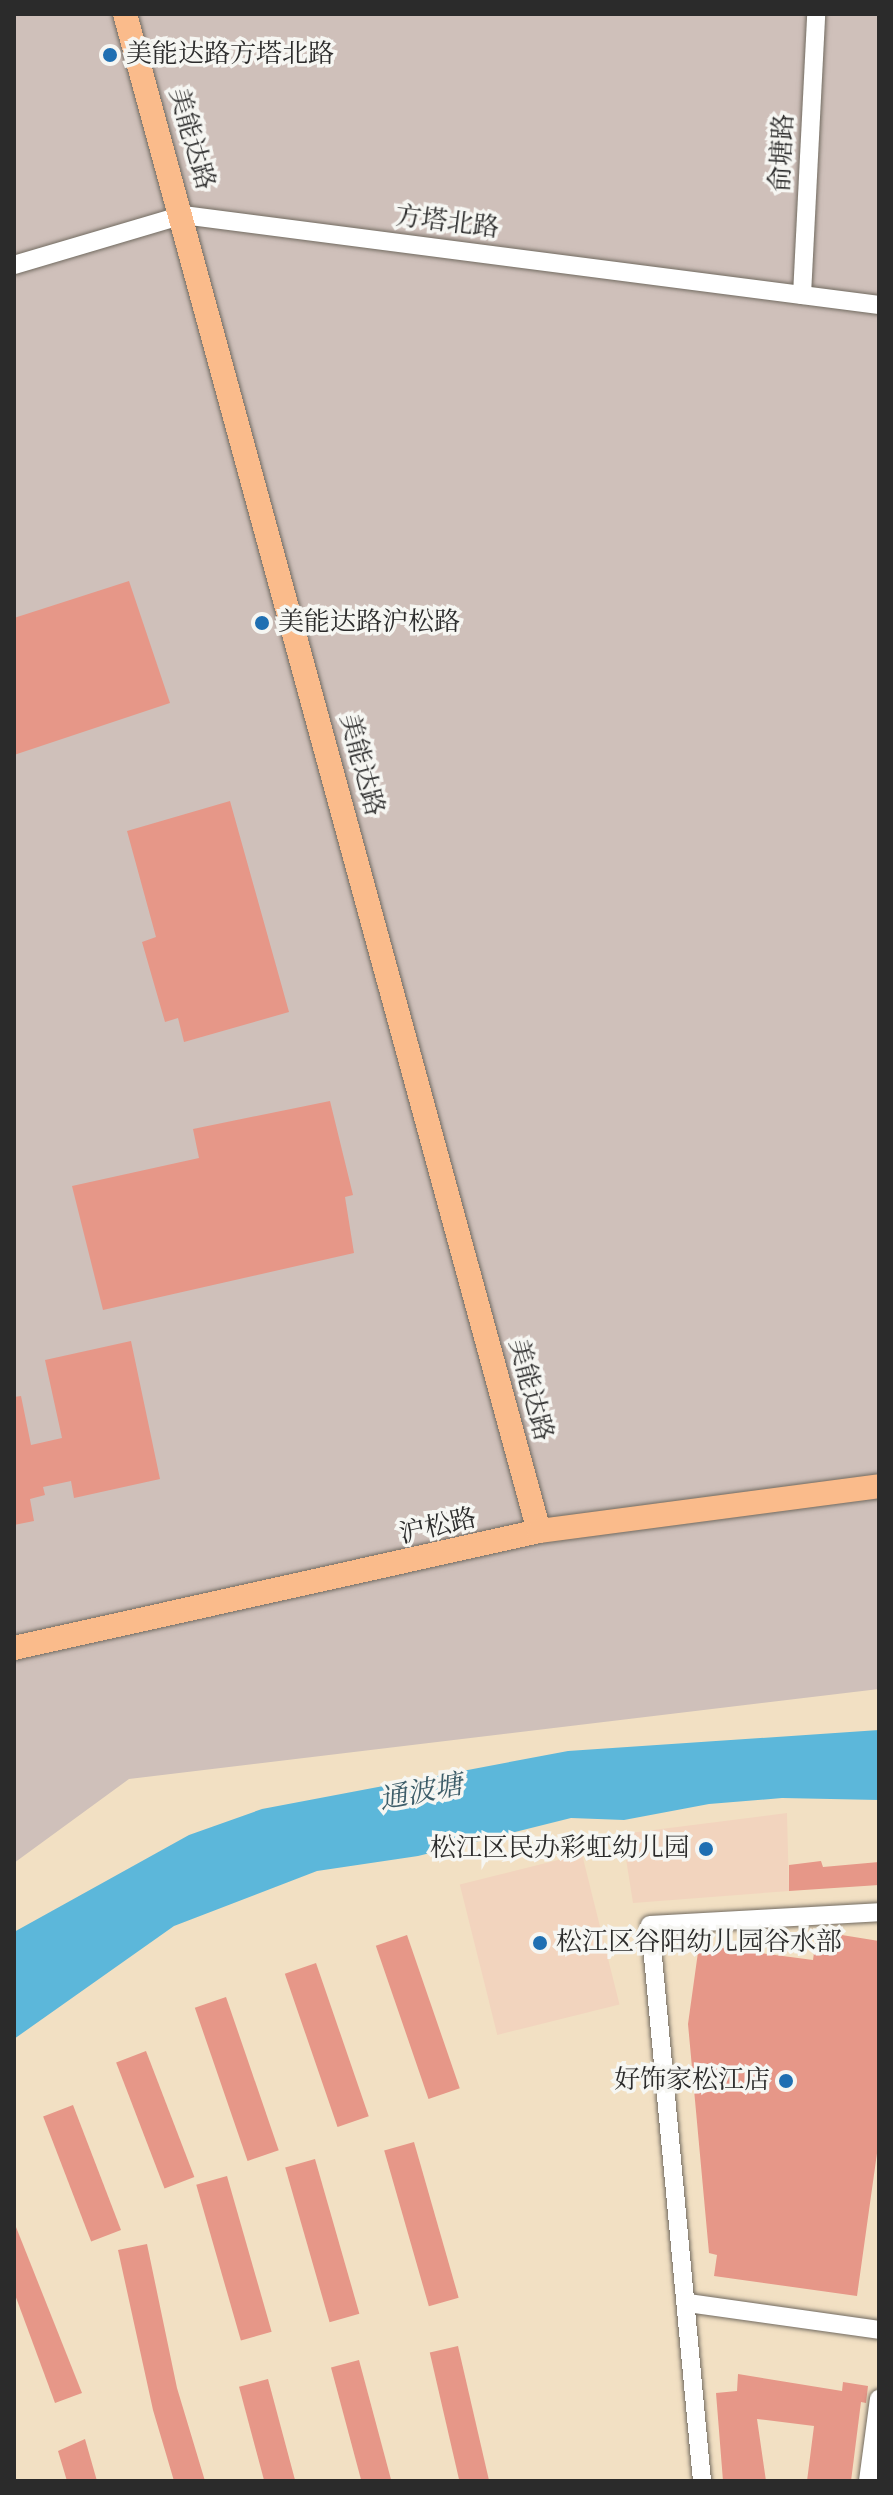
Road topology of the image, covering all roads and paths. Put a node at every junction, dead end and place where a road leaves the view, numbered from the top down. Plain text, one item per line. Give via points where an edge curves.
1 (125, 14) edge
2 (816, 14) edge
3 (183, 215) junction
4 (14, 265) edge
5 (802, 295) junction
6 (879, 305) edge
7 (879, 1486) edge
8 (539, 1531) junction
9 (14, 1648) edge
10 (879, 1912) edge
11 (688, 2303) junction
12 (879, 2330) edge
13 (879, 2399) edge
14 (702, 2481) edge
15 (868, 2481) edge

1 - 3 main road, 美能达路
2 - 5 street, 俞塘路
3 - 4 street, 方塔北路
3 - 5 street, 方塔北路
3 - 8 main road, 美能达路
5 - 6 street, 方塔北路
7 - 8 main road, 沪松路
8 - 9 main road, 沪松路
10 - 11 street via 650,1925
11 - 12 street
11 - 14 street
13 - 15 street

